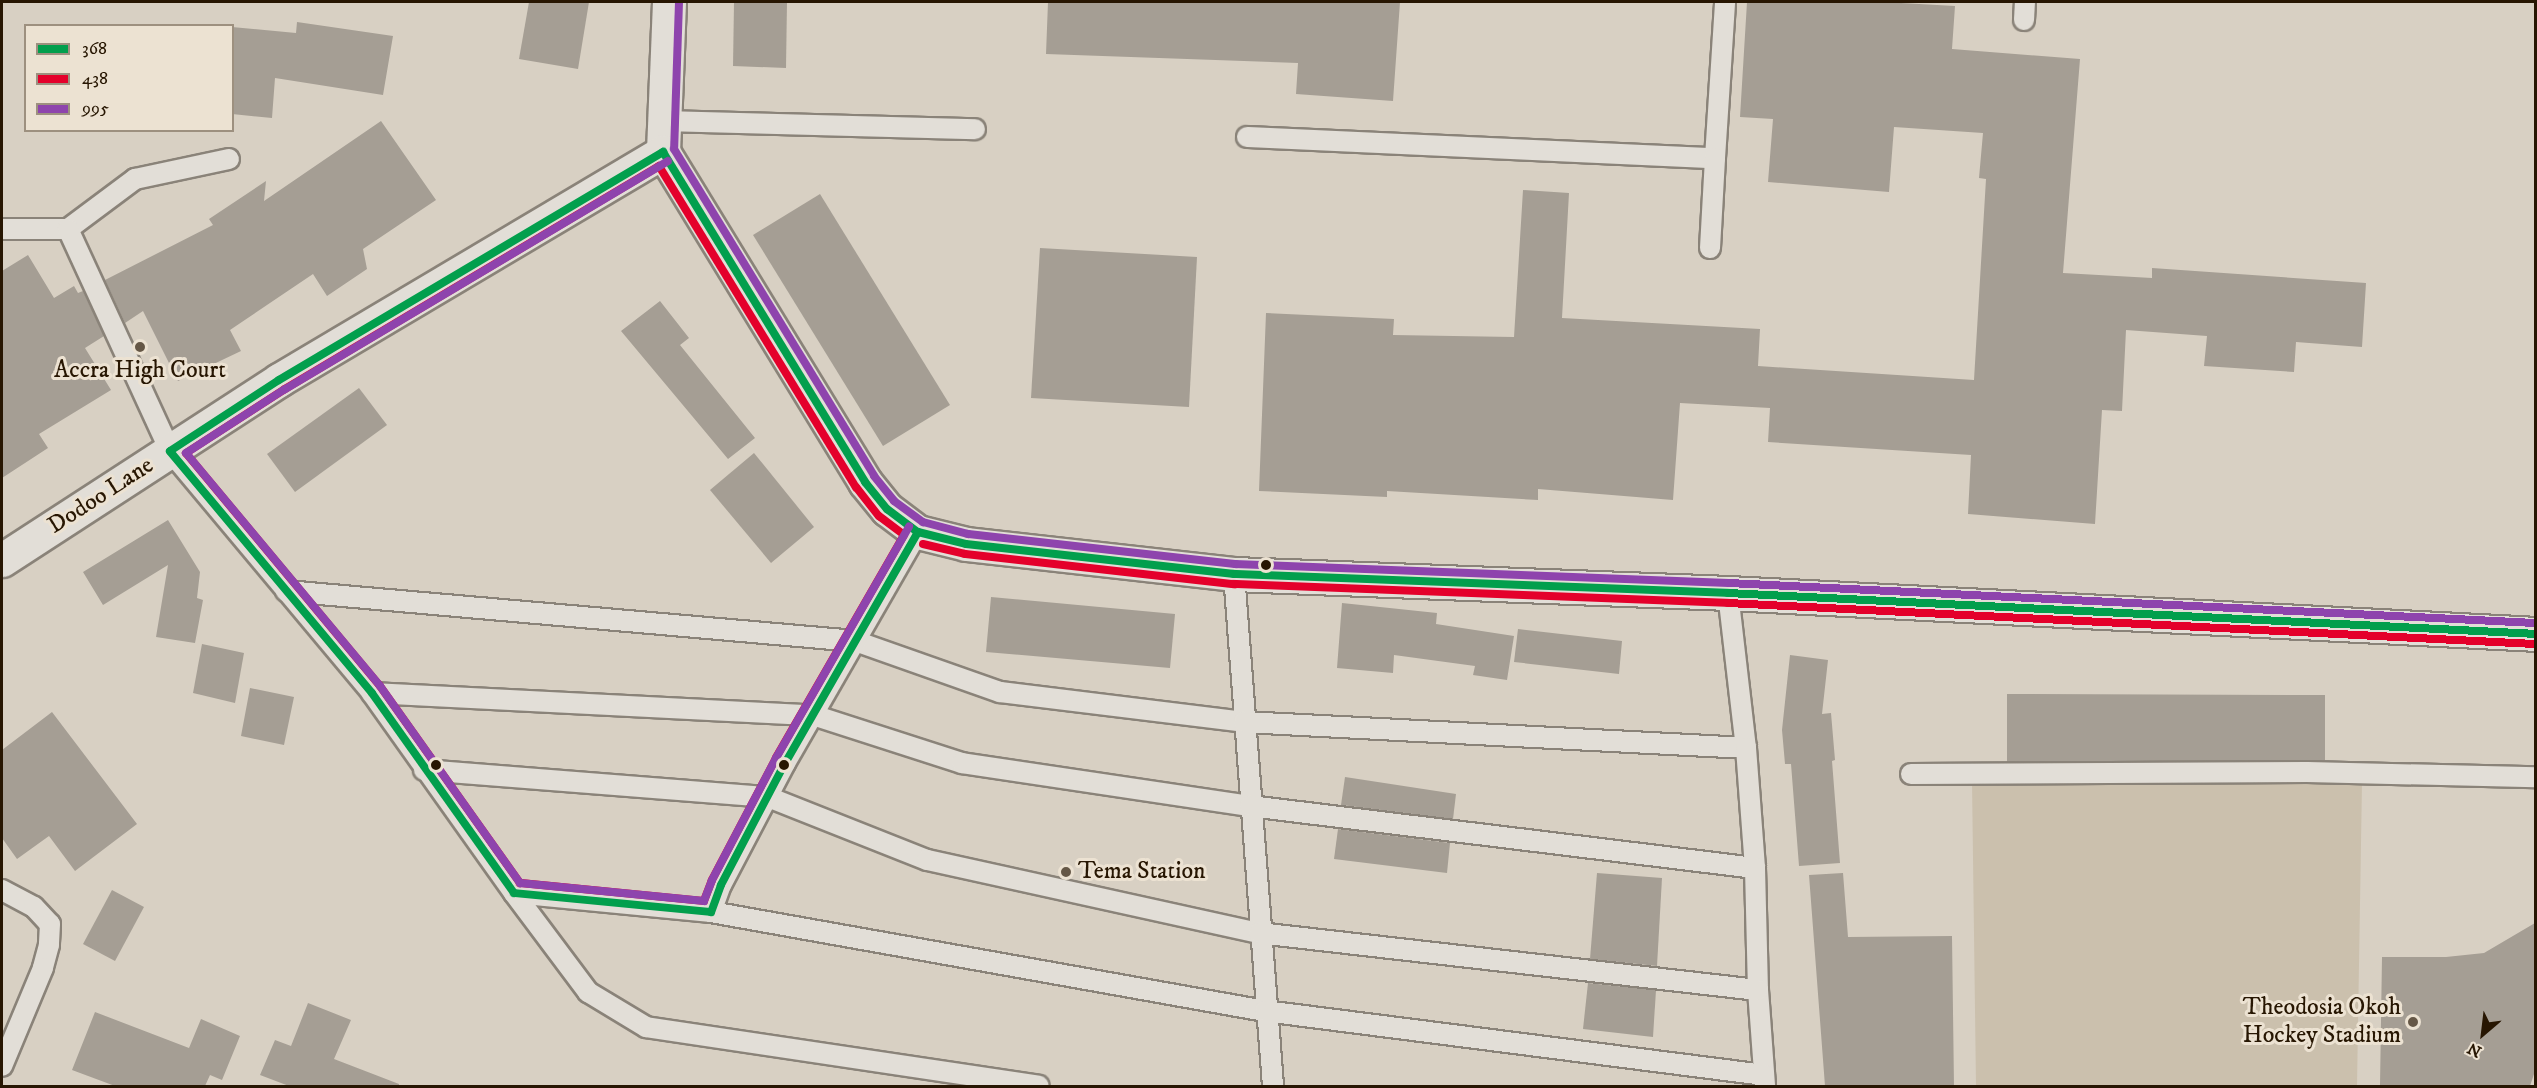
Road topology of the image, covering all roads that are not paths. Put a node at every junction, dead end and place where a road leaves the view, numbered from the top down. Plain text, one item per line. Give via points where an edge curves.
1 (669, 2) edge
2 (1725, 2) edge
3 (975, 129) dead end
4 (663, 136) junction
5 (1247, 137) dead end
6 (1715, 158) junction
7 (229, 159) dead end
8 (2, 229) edge
9 (68, 229) junction
10 (1710, 248) dead end
11 (170, 451) junction
12 (918, 532) junction
13 (2, 560) edge
14 (1234, 574) junction
15 (286, 591) junction
16 (1728, 593) junction
17 (2535, 634) edge
18 (855, 641) junction
19 (372, 693) junction
20 (813, 716) junction
21 (1244, 722) junction
22 (1746, 748) junction
23 (424, 770) junction
24 (1911, 774) dead end
25 (2535, 777) edge
26 (768, 797) junction
27 (1251, 806) junction
28 (1755, 868) junction
29 (2, 890) edge
30 (514, 893) junction
31 (711, 912) junction
32 (1259, 933) junction
33 (1758, 990) junction
34 (1265, 1011) junction
35 (2, 1066) edge
36 (1765, 1081) edge
37 (1039, 1086) edge
38 (1273, 1086) edge

1 - 4 street
2 - 6 lane
3 - 4 lane
4 - 11 street, Dodoo Lane
4 - 12 street via 865,482 887,509
5 - 6 lane
6 - 10 lane
7 - 9 lane via 135,179
8 - 9 lane
9 - 11 lane
11 - 13 street, Dodoo Lane
11 - 15 lane
12 - 14 street via 966,544
12 - 18 lane
14 - 16 street
14 - 21 lane
15 - 18 lane
15 - 19 lane
16 - 17 street
16 - 22 lane
18 - 20 lane
18 - 21 lane via 1000,692
19 - 20 lane
19 - 23 lane
20 - 26 lane
20 - 27 lane via 962,763
21 - 22 lane
21 - 27 lane
22 - 28 lane
23 - 26 lane
23 - 30 lane
24 - 25 lane via 2307,772
26 - 31 lane via 721,885
26 - 32 lane via 927,860
27 - 28 lane
27 - 32 lane
28 - 33 lane
29 - 35 lane via 34,907 50,924 43,968
30 - 31 lane
30 - 37 lane via 588,992 646,1027
31 - 34 lane
32 - 33 lane
32 - 34 lane
33 - 36 lane
34 - 36 lane
34 - 38 lane

